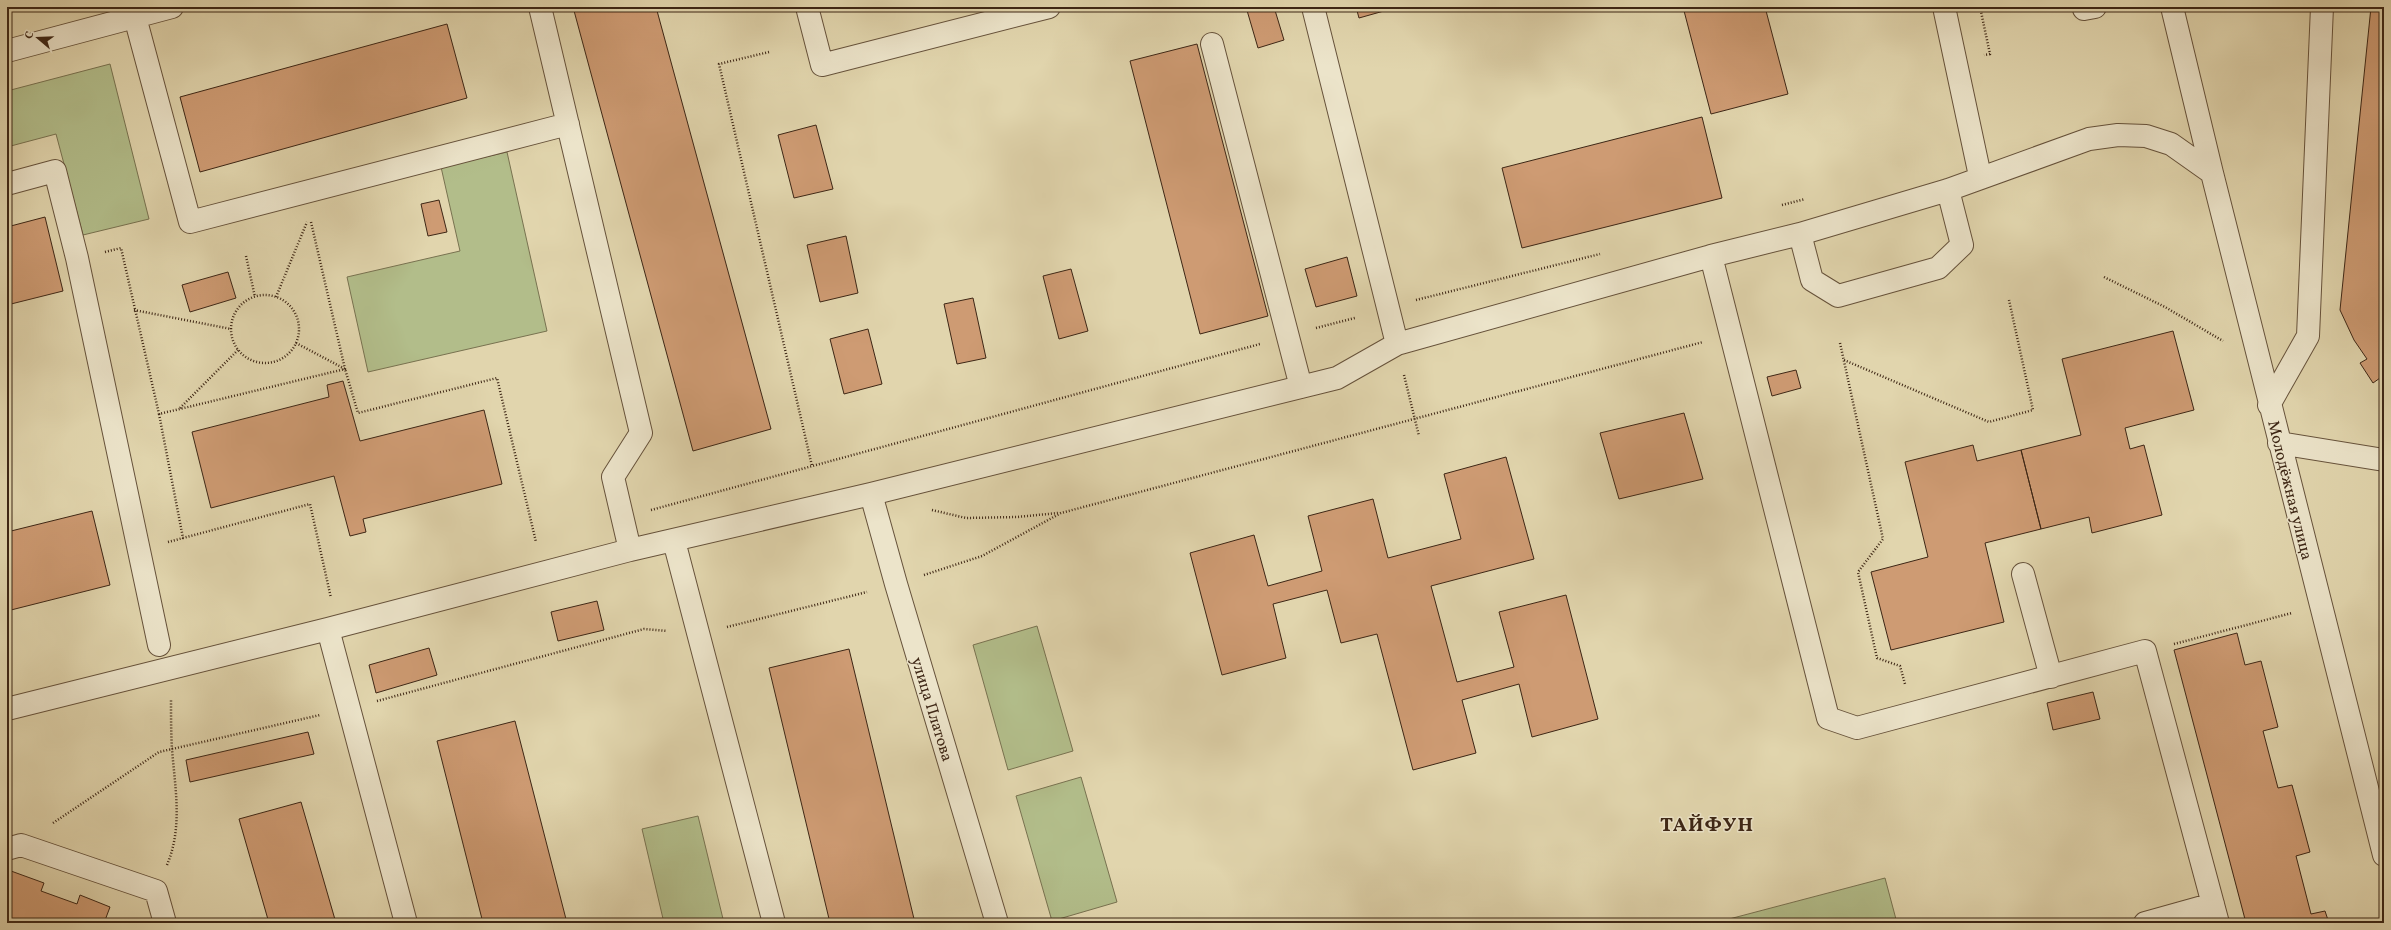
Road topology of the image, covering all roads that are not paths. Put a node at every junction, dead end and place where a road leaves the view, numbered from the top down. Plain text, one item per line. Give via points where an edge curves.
1 (172, 7) edge
2 (540, 7) edge
3 (807, 7) edge
4 (1049, 7) edge
5 (1313, 7) edge
6 (1944, 7) edge
7 (2084, 7) edge
8 (2095, 7) edge
9 (2172, 7) edge
10 (2322, 7) edge
11 (135, 17) junction
12 (1212, 44) dead end
13 (7, 50) edge
14 (568, 124) junction
15 (2212, 173) junction
16 (1980, 176) junction
17 (7, 184) edge
18 (1948, 190) junction
19 (1800, 234) junction
20 (1711, 256) junction
21 (1397, 344) junction
22 (1301, 387) junction
23 (2269, 405) junction
24 (2279, 443) junction
25 (2384, 460) edge
26 (872, 494) junction
27 (674, 541) junction
28 (630, 550) junction
29 (2023, 574) dead end
30 (328, 629) junction
31 (159, 645) dead end
32 (2051, 677) junction
33 (7, 709) edge
34 (7, 849) edge
35 (2384, 855) edge
36 (2216, 914) edge
37 (164, 923) edge
38 (406, 923) edge
39 (774, 923) edge
40 (997, 923) edge
41 (2145, 923) edge

1 - 11 street
2 - 14 street
3 - 4 street via 822,65
5 - 21 street
6 - 16 street
7 - 8 street via 2084,10
9 - 15 street, Молодёжная улица
10 - 23 street via 2308,336
11 - 13 street
11 - 14 street via 190,222
12 - 22 street
14 - 28 street via 641,433 613,477
15 - 16 street via 2171,144 2146,136 2118,135 2089,139
15 - 23 street, Молодёжная улица
16 - 18 street
17 - 31 street via 55,171 77,258
18 - 19 street
18 - 19 street via 1962,245 1938,268 1838,296 1812,280
19 - 20 street
20 - 21 street
20 - 32 street via 1828,718 1856,728
21 - 22 street via 1338,378
22 - 26 street
23 - 24 street, Молодёжная улица
24 - 25 street
24 - 35 street, Молодёжная улица
26 - 27 street
26 - 40 street, улица Платова via 898,592
27 - 28 street
27 - 39 street
28 - 30 street
29 - 32 street
30 - 33 street
30 - 38 street
32 - 36 street via 2145,651
34 - 37 street via 21,845 156,891
36 - 41 street

